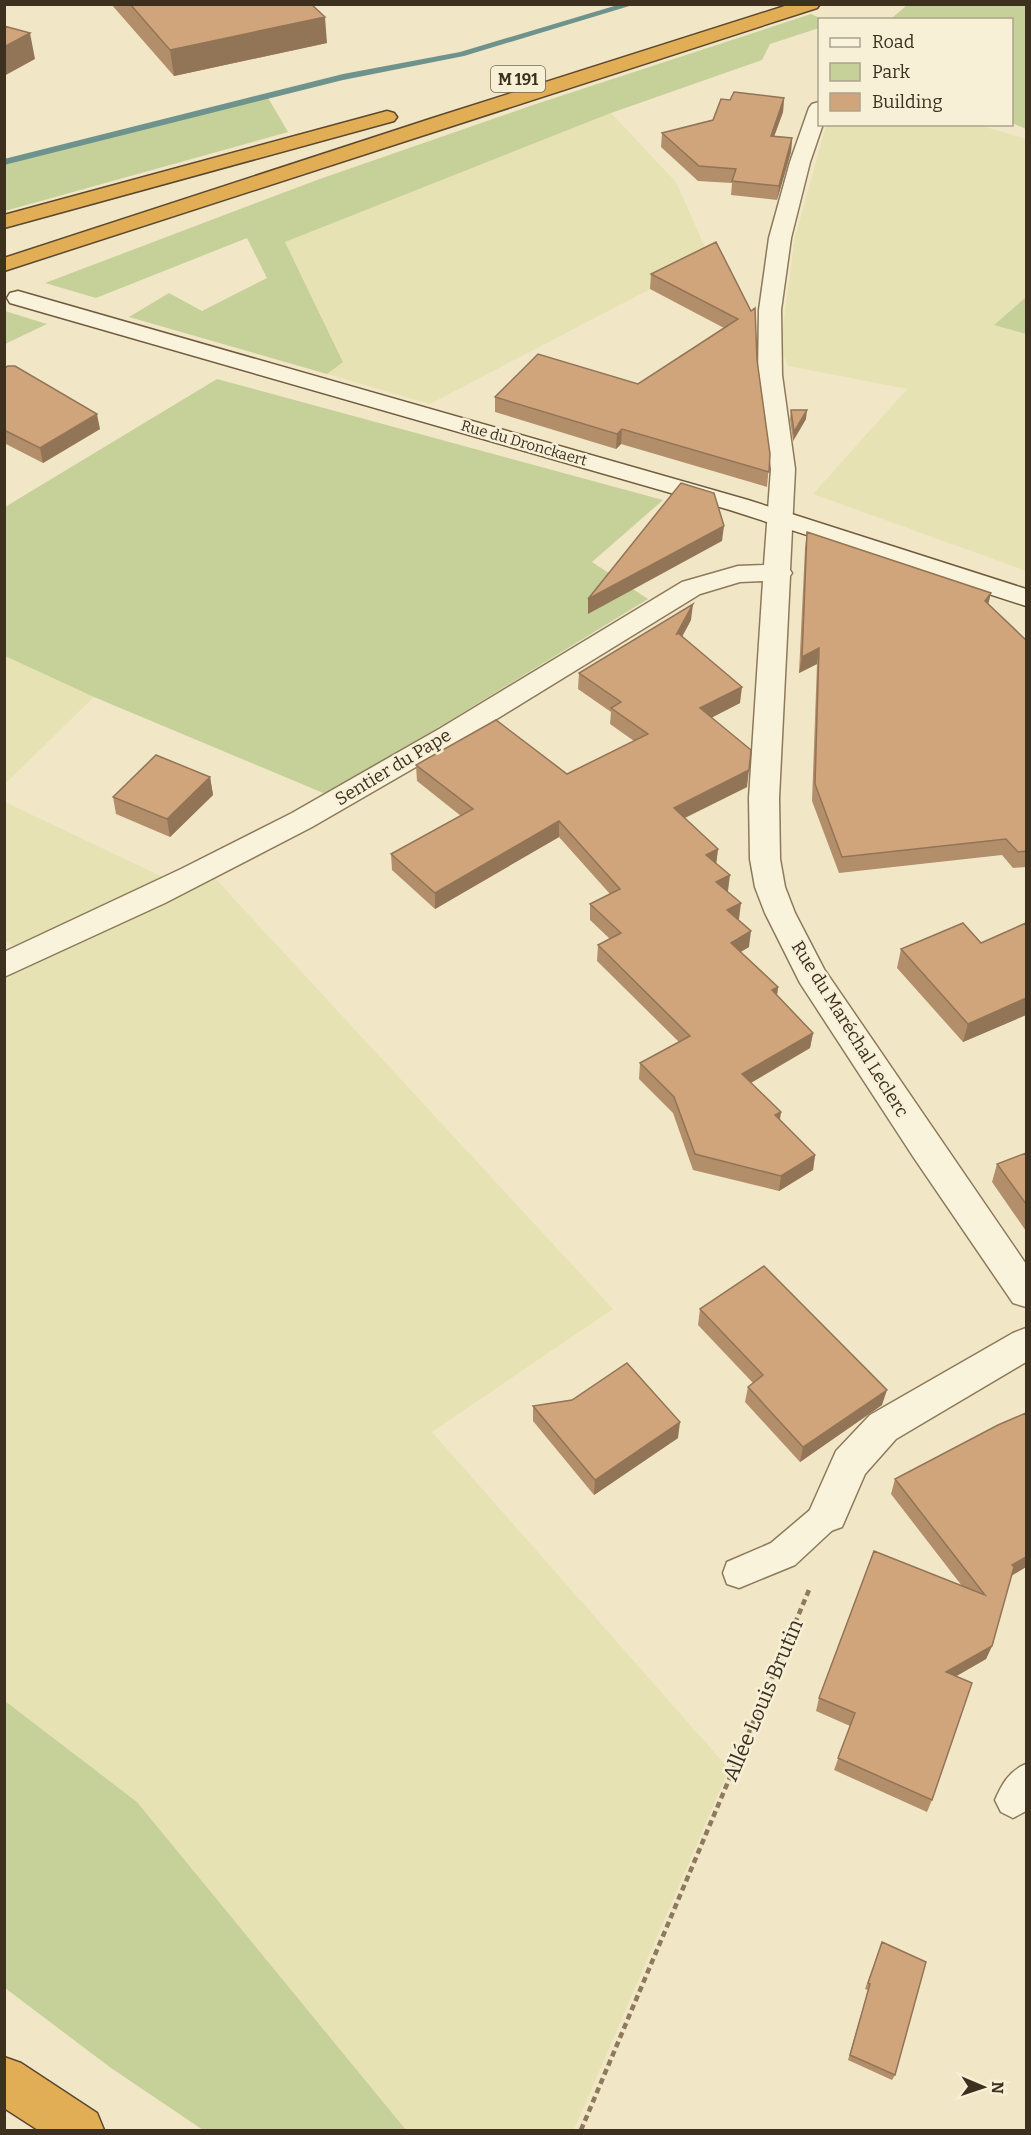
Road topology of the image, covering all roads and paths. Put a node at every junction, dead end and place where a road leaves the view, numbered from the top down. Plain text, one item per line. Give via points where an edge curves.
1 (780, 4) edge
2 (811, 4) edge
3 (462, 95) dead end
4 (818, 111) edge
5 (405, 112) dead end
6 (440, 122) junction
7 (257, 154) junction
8 (4, 222) edge
9 (4, 239) edge
10 (4, 265) edge
11 (11, 290) edge
12 (781, 519) junction
13 (778, 573) junction
14 (1026, 598) edge
15 (4, 966) edge
16 (1026, 1292) edge
17 (1026, 1344) edge
18 (828, 1514) joint
19 (739, 1573) dead end
20 (811, 1586) dead end
21 (4, 2080) edge
22 (80, 2130) edge
23 (581, 2130) edge

1 - 3 highway, M 191
2 - 6 highway, M 191
4 - 12 street, Rue du Maréchal Leclerc via 780,238 772,288 770,375 783,470
5 - 7 highway
6 - 10 highway, M 191
6 - 11 highway
7 - 8 highway
7 - 9 highway
11 - 12 street, Rue du Dronckaert
12 - 13 street, Rue du Maréchal Leclerc
12 - 14 street, Rue du Dronckaert
13 - 15 street, Sentier du Pape via 738,574 691,588 329,804 245,850
13 - 16 street, Rue du Maréchal Leclerc via 764,798 770,887 811,975
17 - 18 street via 883,1427 850,1462
18 - 19 lane via 783,1554
20 - 23 path, Allée Louis Brutin
21 - 22 highway

